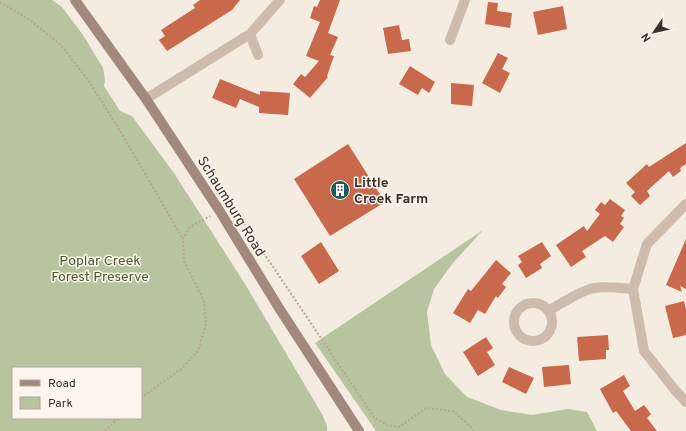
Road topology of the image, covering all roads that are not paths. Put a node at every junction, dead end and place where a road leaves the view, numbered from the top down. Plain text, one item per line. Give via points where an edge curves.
1 (75, 0) edge
2 (280, 0) edge
3 (465, 0) edge
4 (250, 34) junction
5 (450, 40) dead end
6 (258, 55) dead end
7 (146, 99) junction
8 (686, 204) edge
9 (633, 289) junction
10 (548, 311) dead end
11 (686, 402) edge
12 (359, 431) edge

1 - 7 main road, Schaumburg Road
2 - 4 street
3 - 5 street
4 - 6 street
4 - 7 street
7 - 12 main road, Schaumburg Road
8 - 9 street via 647,244
9 - 10 street via 593,288
9 - 11 street via 644,351

